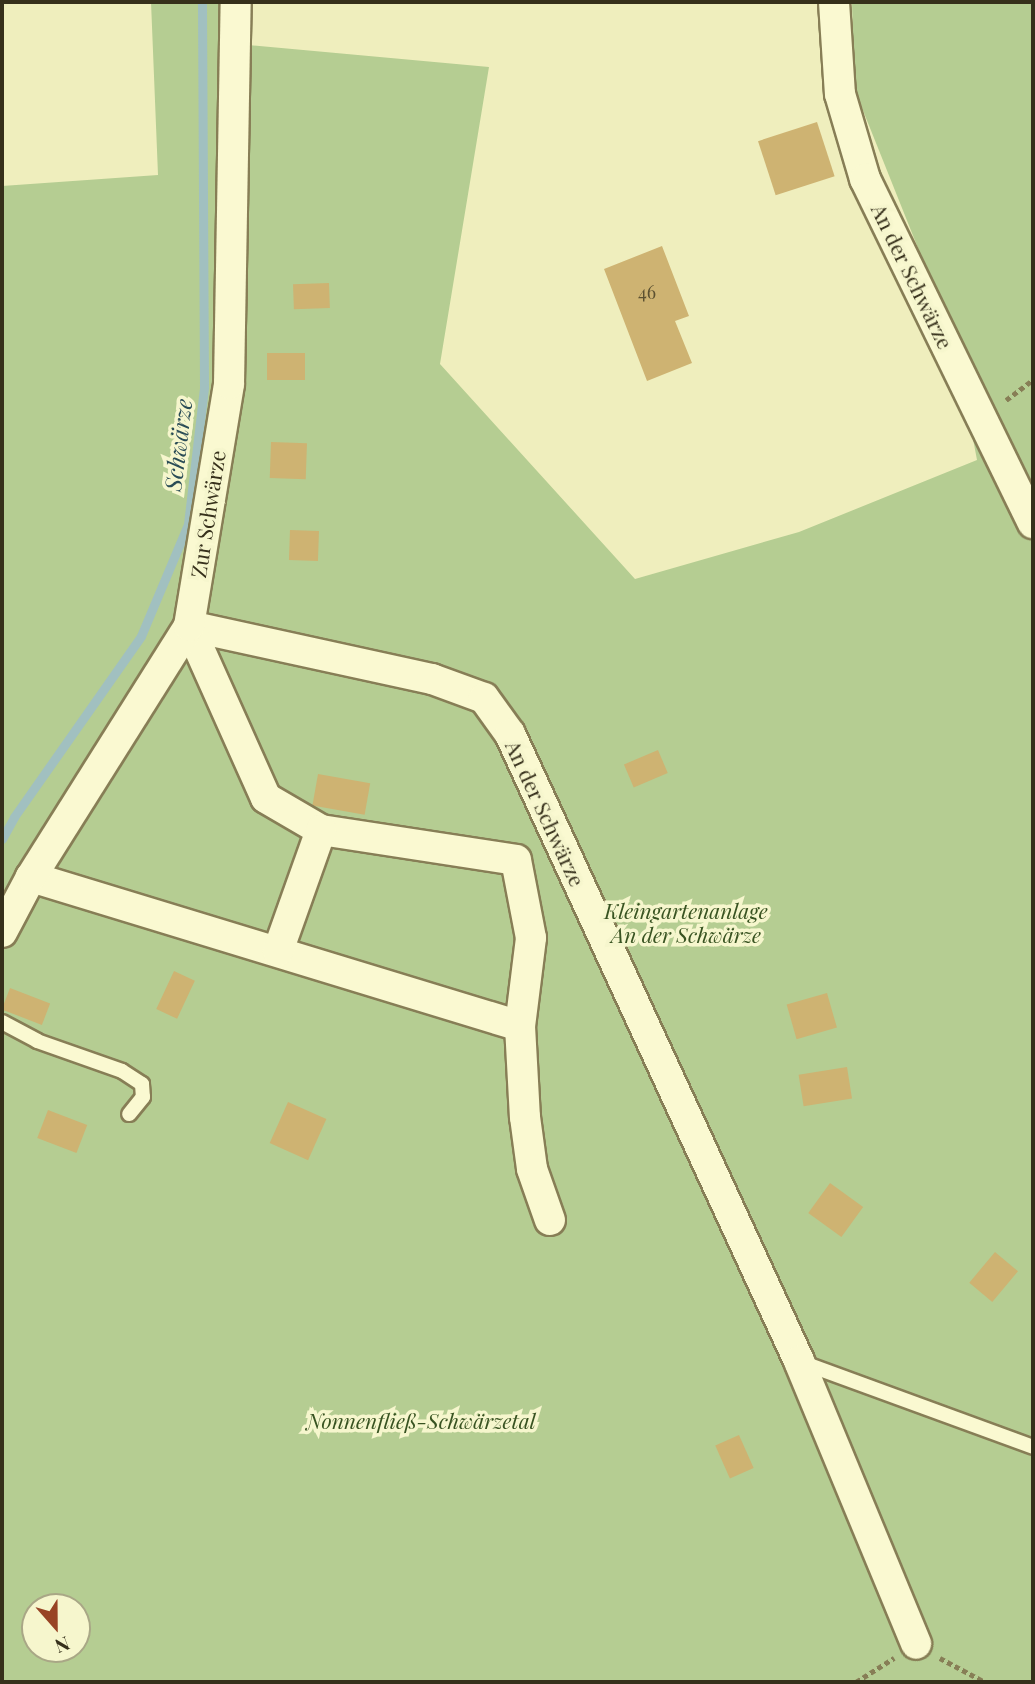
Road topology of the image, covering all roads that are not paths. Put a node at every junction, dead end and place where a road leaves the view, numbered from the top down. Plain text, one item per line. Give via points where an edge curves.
1 (236, 2) edge
2 (834, 9) edge
3 (1033, 523) edge
4 (189, 626) junction
5 (321, 830) junction
6 (31, 877) junction
7 (2, 932) edge
8 (278, 951) junction
9 (2, 1022) edge
10 (520, 1026) junction
11 (129, 1114) dead end
12 (550, 1220) dead end
13 (799, 1361) junction
14 (1033, 1447) edge
15 (916, 1644) road end

1 - 4 street, Zur Schwärze via 229,384
2 - 3 street, An der Schwärze via 840,94 864,179
4 - 5 street via 266,797
4 - 6 street, Zur Schwärze
4 - 13 street, An der Schwärze via 432,679 484,698 510,733
5 - 8 street
5 - 10 street via 516,860 531,938
6 - 7 street, Zur Schwärze
6 - 8 street
8 - 10 street
9 - 11 lane via 37,1041 122,1071 142,1084 143,1097
10 - 12 street via 532,1169
13 - 14 lane
13 - 15 street, An der Schwärze

